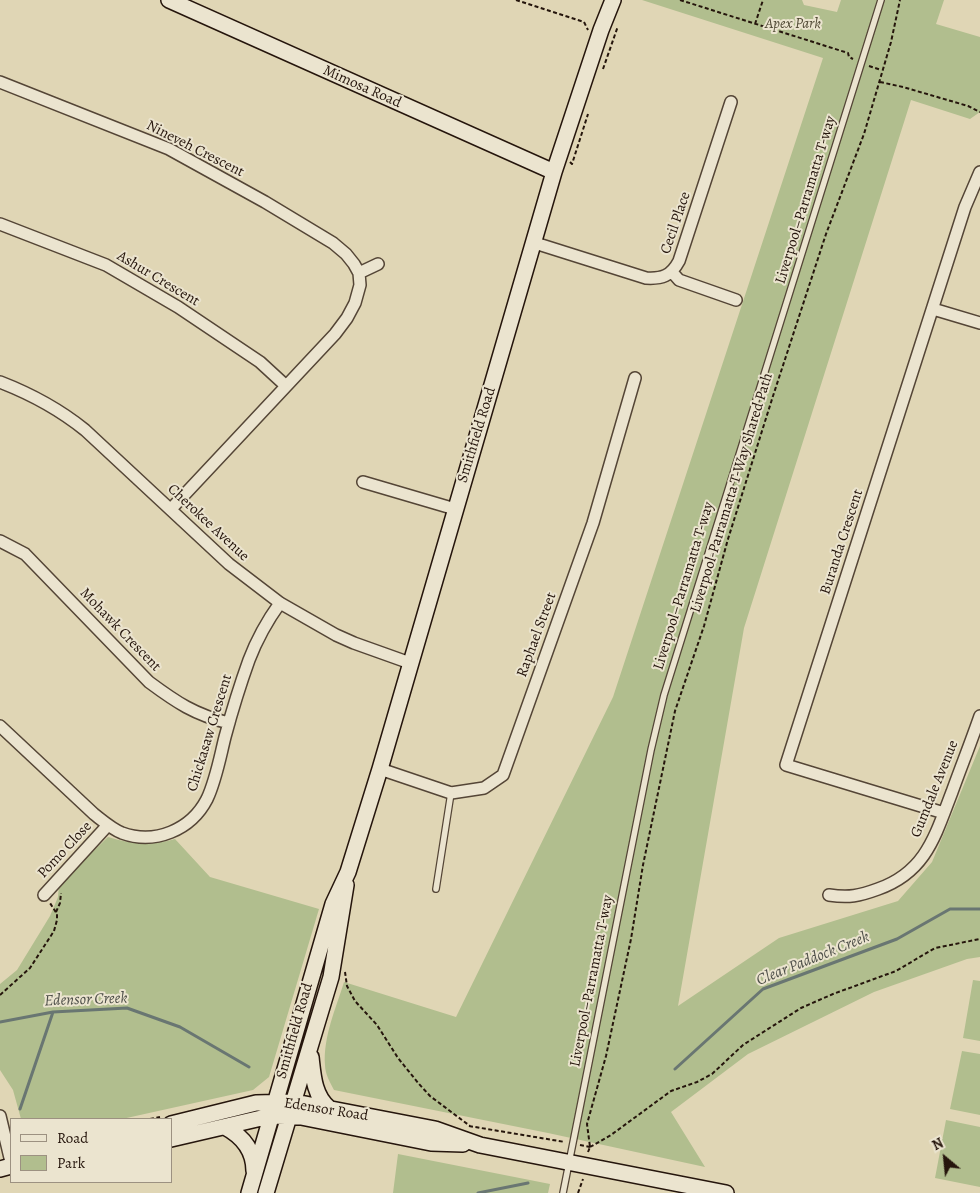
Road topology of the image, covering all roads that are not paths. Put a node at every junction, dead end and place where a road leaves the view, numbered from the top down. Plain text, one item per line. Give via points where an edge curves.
1 (169, 0) edge
2 (613, 0) edge
3 (881, 0) edge
4 (0, 82) edge
5 (731, 102) dead end
6 (554, 172) junction
7 (980, 172) edge
8 (0, 224) edge
9 (535, 243) junction
10 (378, 264) dead end
11 (672, 272) junction
12 (359, 273) junction
13 (736, 300) dead end
14 (933, 309) junction
15 (980, 323) edge
16 (634, 378) dead end
17 (0, 382) edge
18 (285, 385) junction
19 (363, 482) dead end
20 (171, 509) junction
21 (455, 509) junction
22 (0, 541) edge
23 (280, 603) junction
24 (410, 663) junction
25 (980, 716) edge
26 (228, 723) junction
27 (2, 733) edge
28 (380, 769) junction
29 (451, 793) junction
30 (944, 813) junction
31 (108, 825) junction
32 (348, 872) junction
33 (436, 889) dead end
34 (44, 895) road end
35 (829, 895) dead end
36 (310, 1051) junction
37 (329, 1108) junction
38 (273, 1109) junction
39 (292, 1109) junction
40 (0, 1116) edge
41 (172, 1124) edge
42 (225, 1127) junction
43 (172, 1139) edge
44 (480, 1145) junction
45 (10, 1158) edge
46 (568, 1162) junction
47 (254, 1177) junction
48 (249, 1193) edge
49 (266, 1193) edge
50 (562, 1193) edge
51 (726, 1193) edge

1 - 6 main road, Mimosa Road
2 - 6 main road, Smithfield Road
3 - 46 lane, Liverpool–Parramatta T-way via 664,695
4 - 12 street, Nineveh Crescent via 169,149 333,243
5 - 11 street, Cecil Place via 679,261
6 - 9 main road, Smithfield Road
7 - 14 street, Buranda Crescent via 965,207
8 - 18 street, Ashur Crescent via 106,265 178,307 260,362
9 - 11 street, Cecil Place via 646,278 658,278
9 - 21 main road, Smithfield Road
10 - 12 street
11 - 13 street via 679,280
12 - 18 street via 358,294 348,318
14 - 15 street
14 - 30 street, Buranda Crescent via 786,765
16 - 29 street, Raphael Street via 593,523 503,775 484,788
17 - 20 street, Cherokee Avenue via 38,398 73,420
18 - 20 street
19 - 21 street
20 - 23 street, Cherokee Avenue via 230,564
21 - 24 main road, Smithfield Road
22 - 26 street, Mohawk Crescent via 26,554 149,682 196,713
23 - 24 street, Cherokee Avenue via 345,639
23 - 26 street, Chickasaw Crescent via 263,627 249,659
24 - 28 main road, Smithfield Road
25 - 30 street, Gumdale Avenue
26 - 31 street, Chickasaw Crescent via 206,801 186,825 170,834 146,837 123,833
27 - 31 street, Chickasaw Crescent
28 - 29 street, Raphael Street
28 - 32 main road, Smithfield Road
29 - 33 lane
30 - 35 street, Gumdale Avenue via 932,844 908,874 890,885 848,898
31 - 34 street, Pomo Close
32 - 36 main road, Smithfield Road via 331,977
32 - 38 main road, Smithfield Road via 333,904
36 - 37 main road via 315,1086
36 - 39 main road, Smithfield Road
37 - 39 main road, Edensor Road
37 - 44 main road, Edensor Road via 435,1129
38 - 39 main road, Edensor Road
38 - 41 main road, Edensor Road via 256,1103
38 - 42 main road, Edensor Road
38 - 47 main road, Smithfield Road
39 - 44 main road, Edensor Road via 301,1116 431,1143
39 - 49 main road, Smithfield Road
40 - 45 street
42 - 43 main road, Edensor Road
42 - 47 main road via 249,1148
44 - 46 main road, Edensor Road
46 - 50 lane, Liverpool–Parramatta T-way
46 - 51 main road, Edensor Road
47 - 48 main road, Smithfield Road

